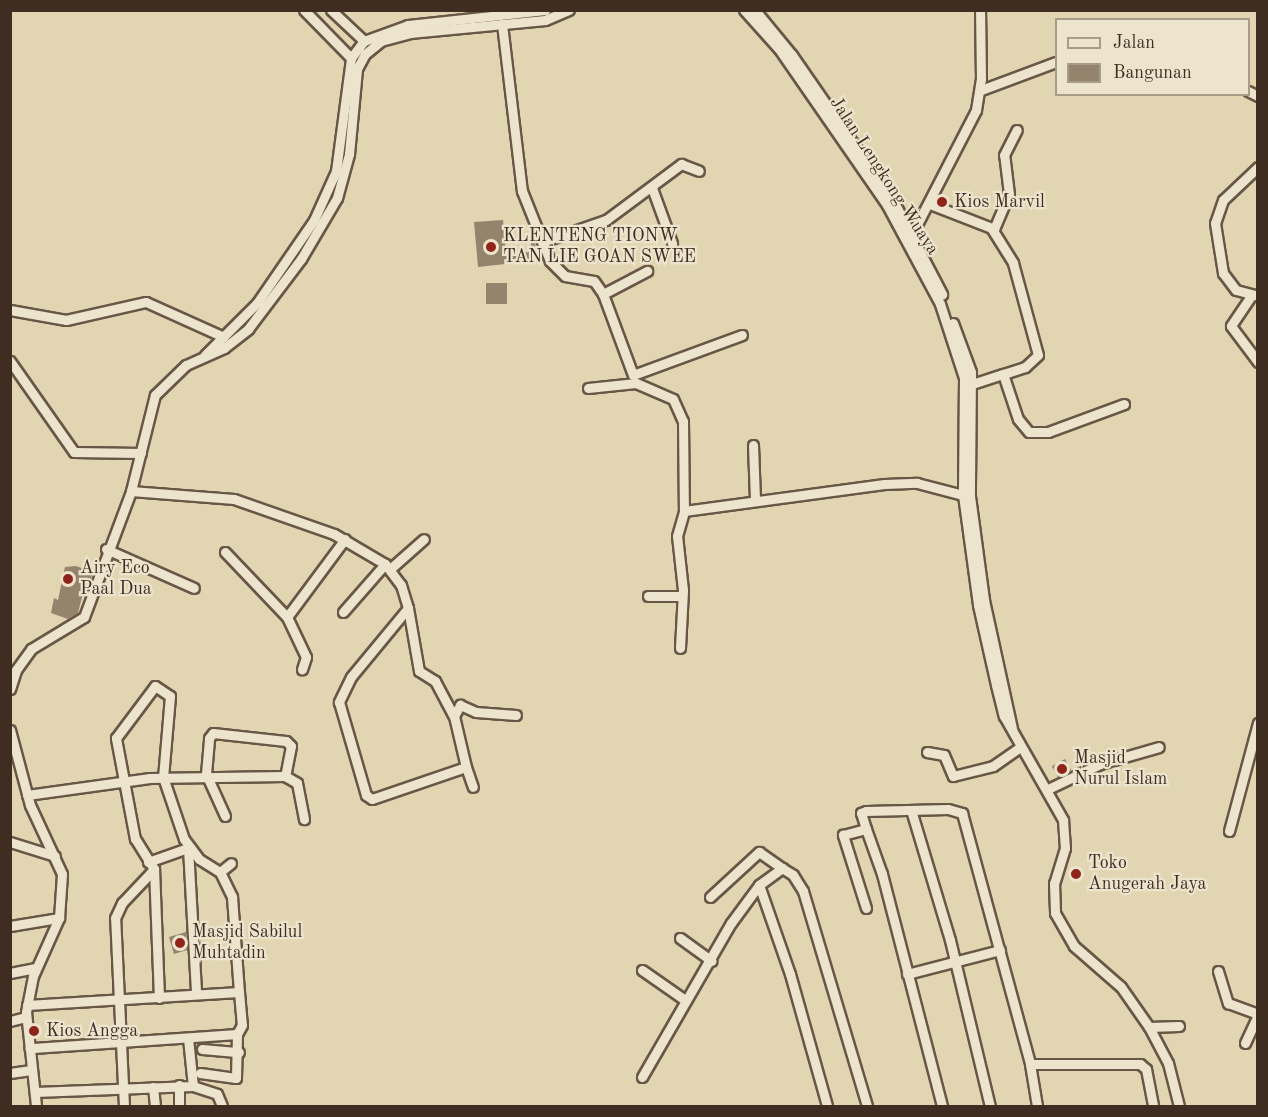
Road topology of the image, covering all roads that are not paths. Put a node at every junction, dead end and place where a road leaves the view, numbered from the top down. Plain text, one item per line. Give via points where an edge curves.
1 (304, 10) edge
2 (331, 10) edge
3 (545, 10) edge
4 (569, 10) edge
5 (744, 10) edge
6 (755, 10) edge
7 (980, 10) edge
8 (522, 12) edge
9 (502, 24) junction
10 (364, 41) junction
11 (351, 58) junction
12 (1055, 62) edge
13 (981, 90) junction
14 (1017, 130) dead end
15 (1257, 167) edge
16 (699, 171) dead end
17 (652, 188) junction
18 (930, 204) junction
19 (993, 229) junction
20 (911, 237) junction
21 (543, 242) junction
22 (672, 243) dead end
23 (647, 271) dead end
24 (274, 280) junction
25 (282, 286) junction
26 (603, 294) junction
27 (1254, 296) edge
28 (10, 310) edge
29 (742, 335) dead end
30 (224, 337) junction
31 (202, 359) junction
32 (10, 361) edge
33 (1257, 362) edge
34 (1003, 374) junction
35 (972, 384) junction
36 (588, 388) dead end
37 (1124, 404) dead end
38 (753, 445) dead end
39 (141, 453) junction
40 (130, 491) junction
41 (963, 495) junction
42 (755, 500) junction
43 (684, 511) junction
44 (424, 539) dead end
45 (345, 540) junction
46 (106, 549) junction
47 (225, 552) dead end
48 (387, 567) junction
49 (194, 588) dead end
50 (648, 596) dead end
51 (682, 596) junction
52 (408, 608) junction
53 (343, 612) dead end
54 (287, 617) junction
55 (680, 648) dead end
56 (302, 669) dead end
57 (10, 689) edge
58 (516, 715) dead end
59 (454, 716) junction
60 (1257, 723) edge
61 (10, 730) edge
62 (1012, 730) junction
63 (1020, 747) junction
64 (1159, 747) dead end
65 (927, 752) dead end
66 (466, 767) junction
67 (206, 774) junction
68 (285, 776) junction
69 (163, 777) junction
70 (121, 782) junction
71 (473, 787) dead end
72 (1048, 789) junction
73 (27, 795) junction
74 (911, 810) junction
75 (225, 816) dead end
76 (304, 819) dead end
77 (866, 829) junction
78 (1229, 831) dead end
79 (10, 842) edge
80 (188, 848) junction
81 (55, 855) junction
82 (231, 863) dead end
83 (151, 866) junction
84 (782, 868) junction
85 (220, 872) junction
86 (759, 885) junction
87 (710, 897) dead end
88 (866, 908) dead end
89 (59, 918) junction
90 (10, 926) edge
91 (680, 938) dead end
92 (1000, 950) junction
93 (712, 961) junction
94 (955, 963) junction
95 (36, 968) junction
96 (642, 970) dead end
97 (1218, 971) dead end
98 (10, 973) edge
99 (907, 974) junction
100 (239, 992) junction
101 (196, 993) junction
102 (159, 998) junction
103 (117, 1000) junction
104 (685, 1000) junction
105 (27, 1005) junction
106 (1257, 1015) edge
107 (26, 1017) junction
108 (10, 1021) edge
109 (1179, 1026) dead end
110 (1149, 1027) junction
111 (237, 1034) junction
112 (188, 1038) junction
113 (120, 1042) junction
114 (1245, 1043) dead end
115 (29, 1048) junction
116 (202, 1049) dead end
117 (238, 1052) junction
118 (1030, 1064) junction
119 (31, 1070) junction
120 (10, 1073) edge
121 (200, 1073) dead end
122 (642, 1077) dead end
123 (179, 1085) junction
124 (193, 1086) junction
125 (153, 1087) junction
126 (124, 1088) junction
127 (34, 1092) junction
128 (36, 1107) edge
129 (124, 1107) edge
130 (154, 1107) edge
131 (179, 1107) edge
132 (222, 1107) edge
133 (826, 1107) edge
134 (867, 1107) edge
135 (942, 1107) edge
136 (990, 1107) edge
137 (1037, 1107) edge
138 (1153, 1107) edge
139 (1179, 1107) edge

1 - 11 street
2 - 10 street
3 - 8 street
4 - 9 street via 544,20
5 - 20 street, Jalan Lengkong Wuaya via 778,49
6 - 20 street, Jalan Lengkong Wuaya via 792,55
7 - 13 street
8 - 10 street via 408,25
9 - 21 street via 522,190
9 - 25 street via 410,33 381,41 365,54 357,69 349,154 337,198
10 - 11 street
11 - 24 street via 336,171 314,220
12 - 13 street
13 - 18 street via 968,129
14 - 19 street via 1004,155 1009,194
15 - 27 street via 1223,200 1215,223 1223,273 1236,290
16 - 17 street via 681,164
17 - 21 street via 606,220
17 - 22 street
18 - 19 street
18 - 20 street
19 - 34 street via 1013,263 1038,355 1025,368
20 - 35 street, Jalan Lengkong Wuaya via 965,352
20 - 41 street, Jalan Lengkong Wuaya via 962,364
21 - 26 street via 556,270 573,279 594,281
23 - 26 street
24 - 25 street
24 - 30 street via 240,324
25 - 31 street via 237,339
26 - 29 street via 633,375
27 - 33 street via 1231,326
28 - 30 street via 66,320 146,302 210,326
30 - 31 street
31 - 39 street via 175,374 155,394
32 - 39 street via 74,452
34 - 35 street
34 - 37 street via 1018,419 1029,432 1066,427
35 - 62 street, Jalan Lengkong Wuaya via 969,450 973,524
36 - 43 street via 636,383 673,399 683,421
38 - 42 street
39 - 40 street
40 - 45 street via 234,498
40 - 46 street
41 - 42 street via 905,483
41 - 62 street, Jalan Lengkong Wuaya via 978,605 1004,716
42 - 43 street
43 - 51 street via 677,536
44 - 48 street
45 - 48 street
45 - 54 street
46 - 49 street
46 - 57 street via 84,617 31,648 16,670
47 - 54 street
48 - 52 street via 401,585
48 - 53 street
50 - 51 street
51 - 55 street
52 - 59 street via 419,671 435,681
52 - 66 street via 351,677 339,702 366,795 372,799
54 - 56 street via 306,657
58 - 59 street via 476,712 460,705
59 - 66 street
60 - 78 street
61 - 73 street
62 - 63 street, Jalan Lengkong Wuaya
63 - 65 street via 993,766 953,776 944,754
63 - 72 street, Jalan Lengkong Wuaya
64 - 72 street via 1100,764
66 - 71 street
67 - 68 street
67 - 68 street via 209,738 215,733 286,741 291,746
67 - 69 street
67 - 75 street
68 - 76 street via 297,783
69 - 70 street
69 - 70 street via 170,696 155,686 117,733
69 - 80 street
70 - 73 street
70 - 83 street via 135,838
72 - 110 street, Jalan Lengkong Wuaya via 1064,829 1065,848 1054,883 1055,913 1074,946 1121,987
73 - 81 street
74 - 77 street via 861,813
74 - 92 street via 962,813
74 - 94 street
77 - 88 street via 843,835
77 - 99 street
79 - 81 street
80 - 83 street
80 - 85 street
80 - 101 street
81 - 89 street via 62,874
82 - 85 street
83 - 102 street
83 - 103 street via 117,910
84 - 86 street
84 - 87 street via 759,852
84 - 134 street via 793,875 803,891
85 - 100 street via 234,911
86 - 93 street
86 - 133 street via 790,974
89 - 90 street
89 - 95 street
91 - 93 street
92 - 94 street
92 - 118 street
93 - 104 street
94 - 99 street
94 - 136 street
95 - 98 street
95 - 105 street
96 - 104 street
97 - 106 street via 1228,1003
99 - 135 street
100 - 101 street
100 - 111 street via 242,1025
101 - 102 street
102 - 103 street
103 - 105 street
103 - 113 street
104 - 122 street
105 - 107 street
106 - 114 street
107 - 108 street
107 - 115 street
109 - 110 street
110 - 139 street, Jalan Lengkong Wuaya via 1168,1063
111 - 112 street
111 - 117 street
112 - 113 street
112 - 124 street
113 - 115 street
113 - 126 street
115 - 119 street
116 - 117 street
117 - 121 street via 236,1078
118 - 137 street
118 - 138 street via 1140,1064 1146,1069
119 - 120 street
119 - 127 street
123 - 124 street
123 - 125 street
123 - 131 street
124 - 132 street via 217,1094
125 - 126 street
125 - 130 street
126 - 127 street
126 - 129 street
127 - 128 street

